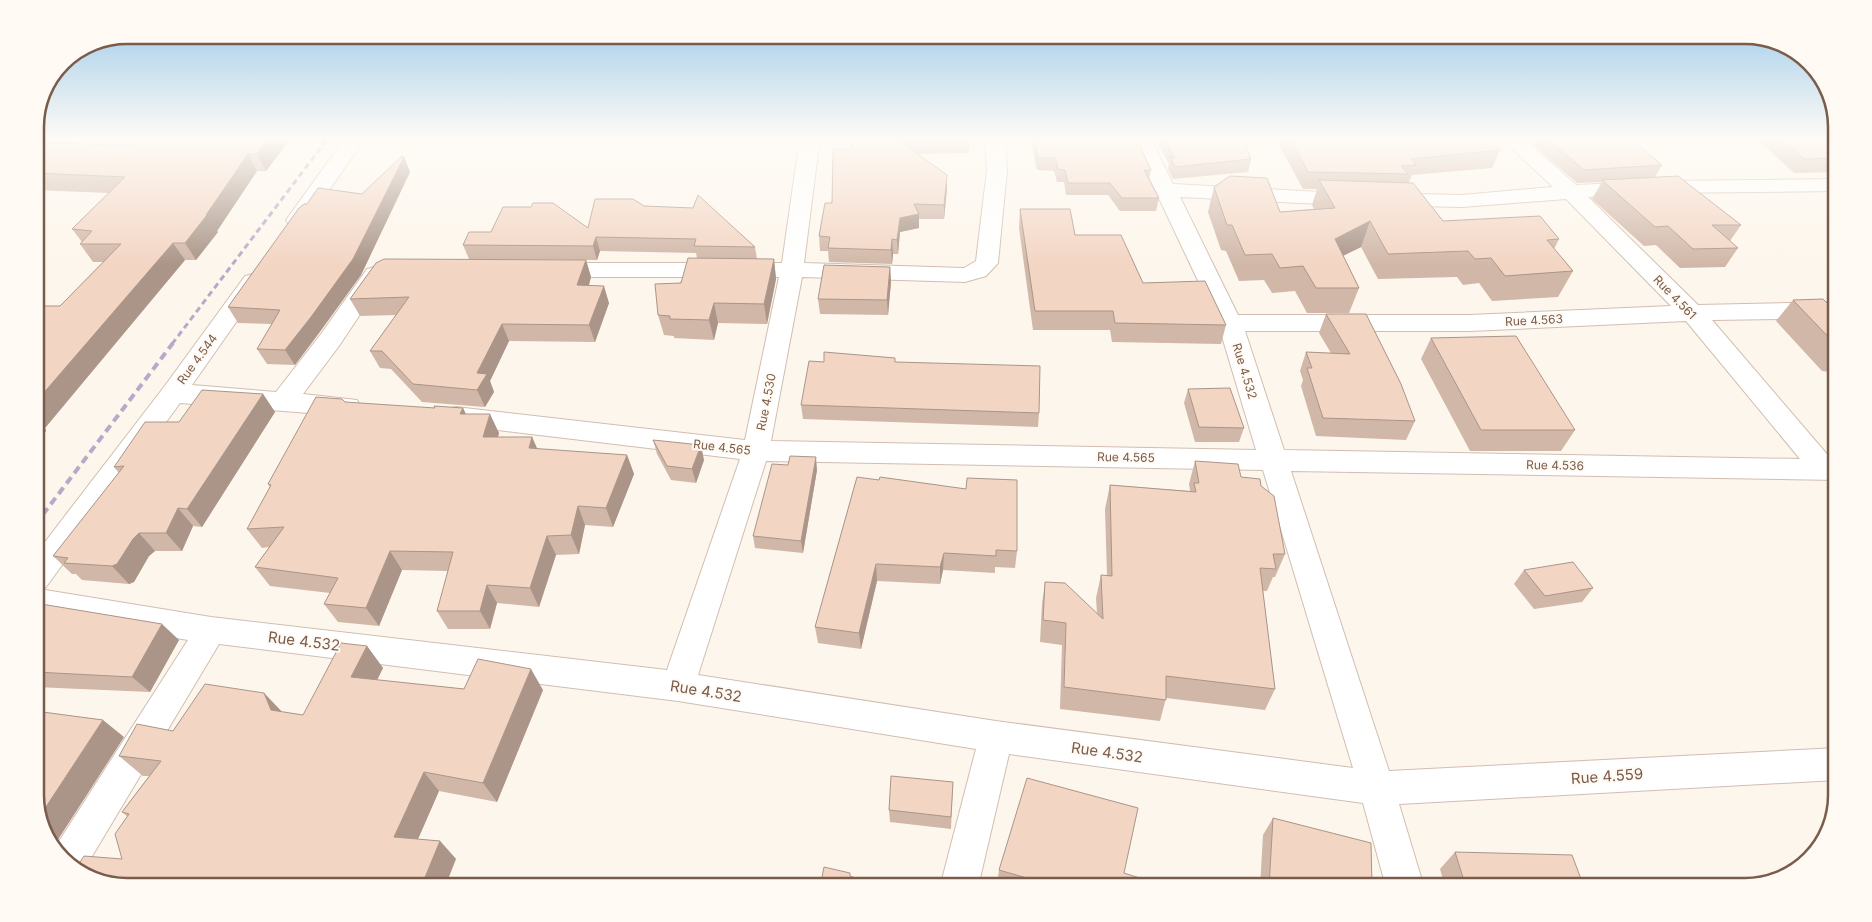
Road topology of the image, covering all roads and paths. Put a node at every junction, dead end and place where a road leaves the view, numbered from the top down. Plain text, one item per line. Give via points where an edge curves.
1 (325, 180) edge
2 (804, 180) edge
3 (996, 180) edge
4 (1163, 180) edge
5 (1558, 180) edge
6 (1828, 185) edge
7 (1168, 190) junction
8 (1571, 192) junction
9 (281, 241) edge
10 (264, 265) edge
11 (397, 267) edge
12 (526, 269) edge
13 (792, 270) junction
14 (1828, 310) edge
15 (1692, 313) junction
16 (1230, 323) junction
17 (173, 393) junction
18 (283, 402) junction
19 (369, 409) edge
20 (436, 414) edge
21 (756, 452) junction
22 (1272, 459) junction
23 (1828, 467) edge
24 (1828, 470) edge
25 (44, 566) edge
26 (44, 602) edge
27 (211, 630) junction
28 (678, 686) junction
29 (996, 737) junction
30 (1828, 764) edge
31 (1376, 788) junction
32 (71, 857) edge
33 (961, 878) edge
34 (1402, 878) edge

1 - 9 street
2 - 13 street, Rue 4.530
3 - 13 street via 988,264 978,271 965,276
4 - 7 street, Rue 4.532
5 - 8 street, Rue 4.561
6 - 8 street via 1663,187
7 - 8 street via 1462,201
7 - 16 street, Rue 4.532
8 - 15 street, Rue 4.561
10 - 17 street, Rue 4.544
11 - 18 street via 387,267 375,274
12 - 13 street
13 - 21 street, Rue 4.530
14 - 15 street, Rue 4.563
15 - 16 street, Rue 4.563 via 1470,323
15 - 23 street, Rue 4.561
16 - 22 street, Rue 4.532
17 - 18 street
17 - 25 street, Rue 4.544
18 - 19 street
20 - 21 street, Rue 4.565
21 - 22 street, Rue 4.565
21 - 28 street, Rue 4.530
22 - 24 street, Rue 4.536
22 - 31 street, Rue 4.532
26 - 27 street, Rue 4.532
27 - 28 street, Rue 4.532
27 - 32 street
28 - 29 street, Rue 4.532
29 - 31 street, Rue 4.532
29 - 33 street
30 - 31 street, Rue 4.559
31 - 34 street, Rue 4.532

